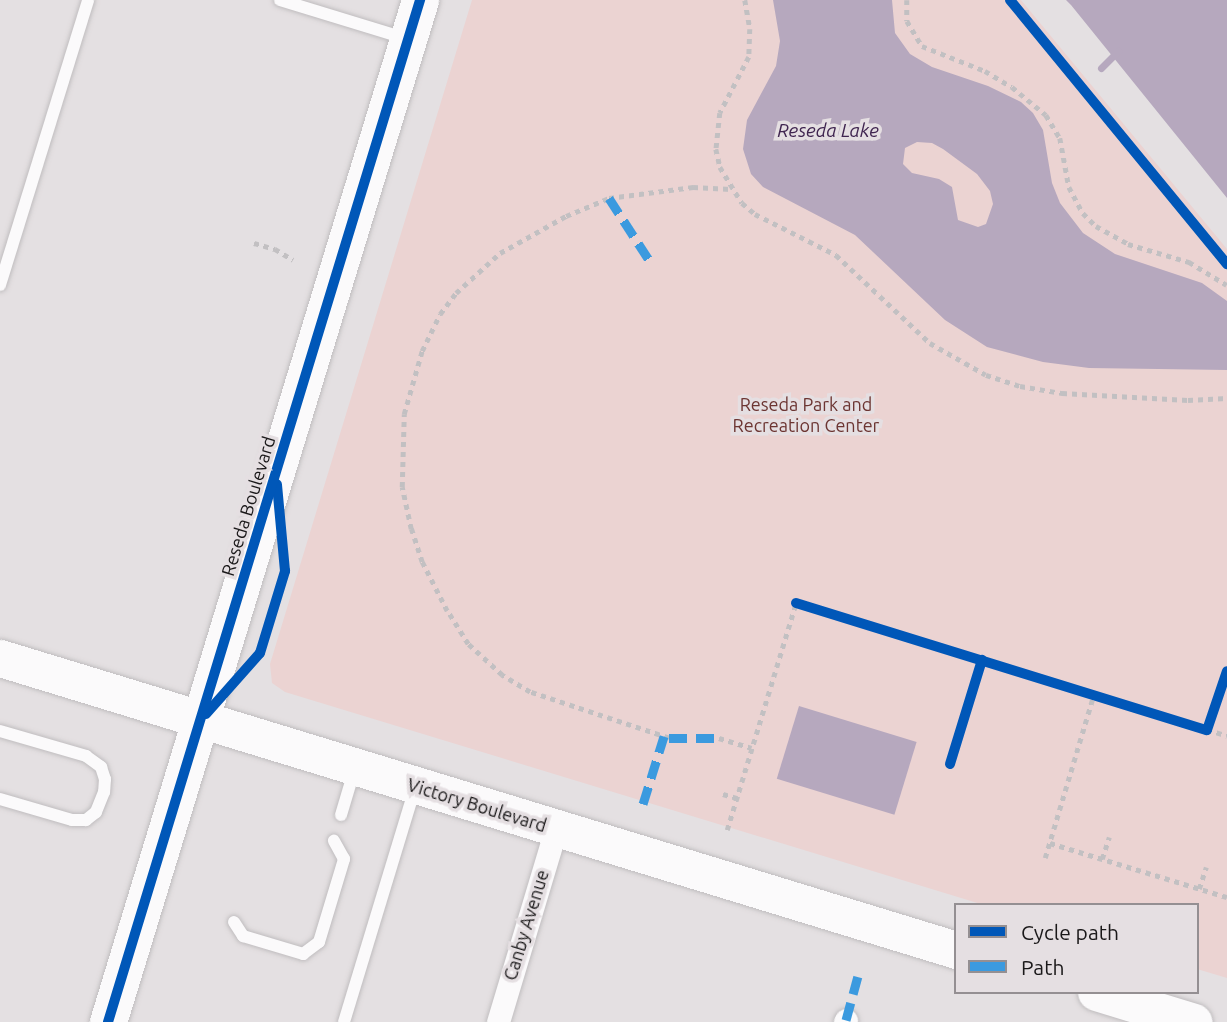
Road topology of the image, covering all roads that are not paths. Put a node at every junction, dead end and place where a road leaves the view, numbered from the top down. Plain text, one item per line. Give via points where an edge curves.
1 (88, 0) edge
2 (281, 0) edge
3 (420, 0) edge
4 (408, 40) junction
5 (0, 285) edge
6 (0, 657) edge
7 (201, 720) junction
8 (0, 730) edge
9 (355, 767) junction
10 (416, 786) junction
11 (0, 799) edge
12 (341, 815) dead end
13 (556, 829) junction
14 (334, 841) dead end
15 (234, 922) dead end
16 (954, 949) edge
17 (1103, 994) edge
18 (108, 1022) edge
19 (344, 1022) edge
20 (498, 1022) edge
21 (1194, 1022) edge

1 - 5 lane
2 - 4 lane
3 - 4 main road, Reseda Boulevard
4 - 7 main road, Reseda Boulevard
6 - 7 main road, Victory Boulevard
7 - 9 main road, Victory Boulevard
7 - 18 main road, Reseda Boulevard
8 - 11 lane via 86,756 101,767 105,779 96,812 86,820
9 - 10 main road, Victory Boulevard
9 - 12 lane
10 - 13 main road, Victory Boulevard
10 - 19 lane
13 - 16 main road, Victory Boulevard
13 - 20 street, Canby Avenue
14 - 15 lane via 344,859 319,942 303,954 243,936
17 - 21 main road

